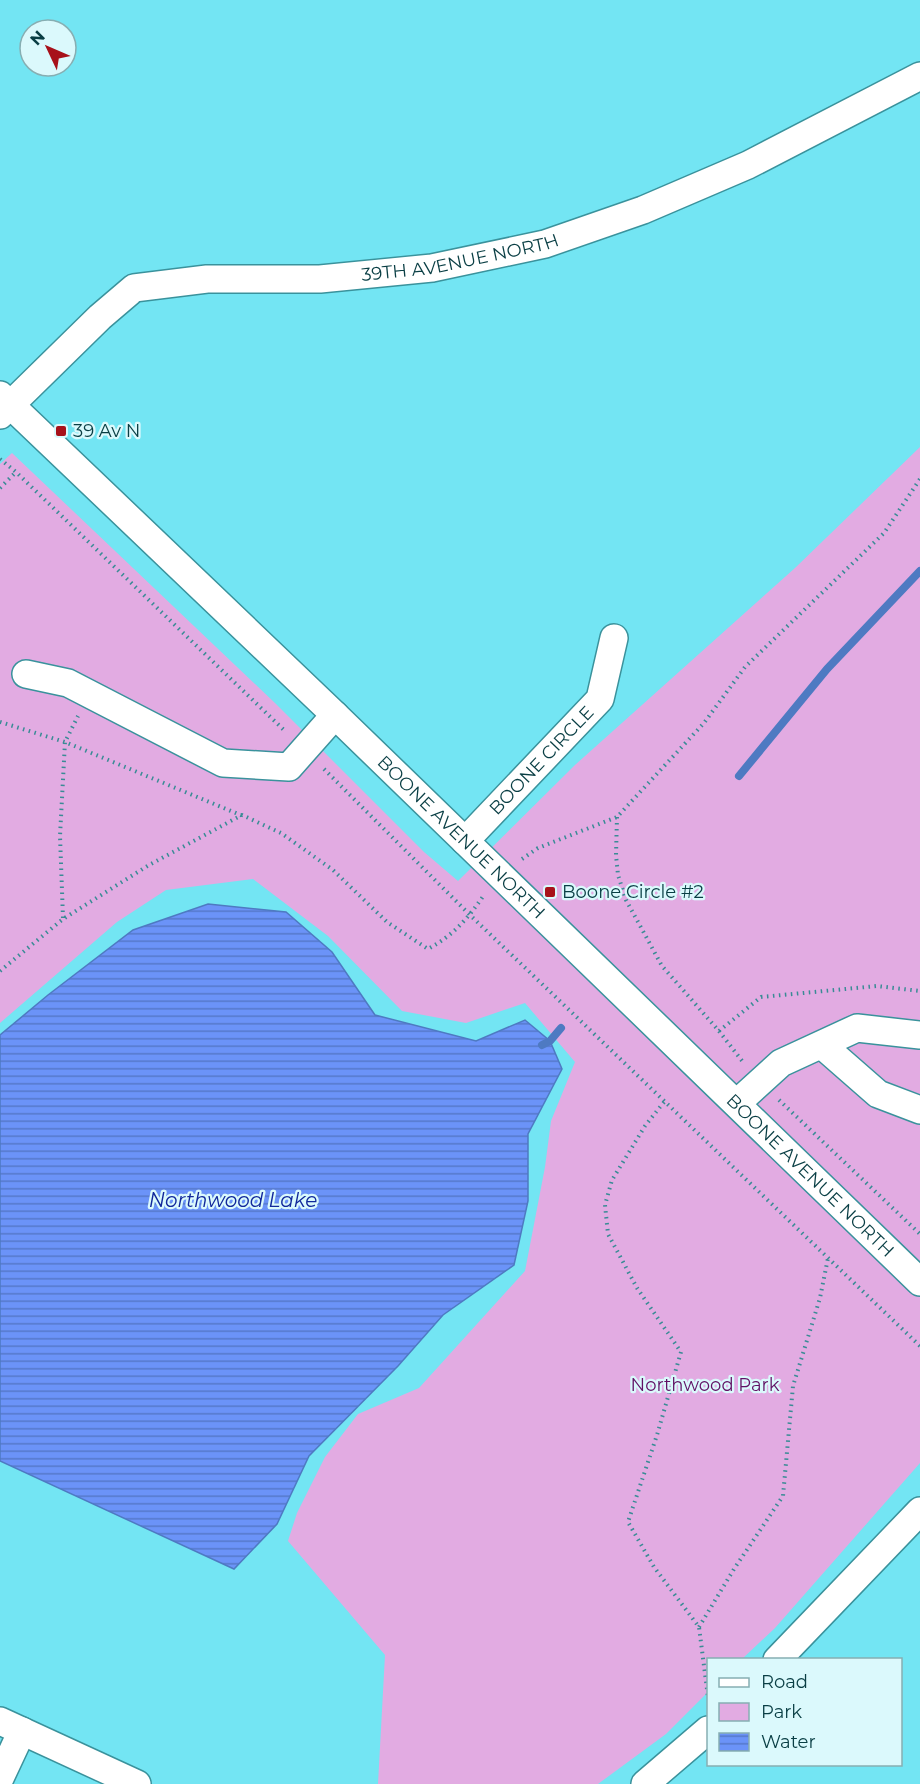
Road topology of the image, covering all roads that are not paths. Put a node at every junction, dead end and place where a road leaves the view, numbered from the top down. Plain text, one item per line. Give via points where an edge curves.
1 (920, 76) edge
2 (3, 405) edge
3 (614, 638) dead end
4 (26, 674) dead end
5 (334, 715) junction
6 (465, 841) junction
7 (920, 1035) edge
8 (822, 1045) junction
9 (737, 1103) junction
10 (920, 1110) edge
11 (920, 1282) edge
12 (920, 1511) edge
13 (778, 1658) edge
14 (11, 1726) edge
15 (707, 1731) edge
16 (0, 1778) edge
17 (137, 1784) edge
18 (645, 1784) edge

1 - 2 street, 39TH AVENUE NORTH via 748,165 643,210 545,244 432,268 320,279 207,279 134,288
2 - 5 street, BOONE AVENUE NORTH
3 - 6 street, BOONE CIRCLE via 600,699
4 - 5 street via 68,683 223,763 289,766
5 - 6 street, BOONE AVENUE NORTH
6 - 9 street, BOONE AVENUE NORTH
7 - 8 street via 857,1028
8 - 9 street via 781,1063
8 - 10 street via 878,1094
9 - 11 street, BOONE AVENUE NORTH
12 - 13 street
14 - 16 street
14 - 17 street
15 - 18 street

